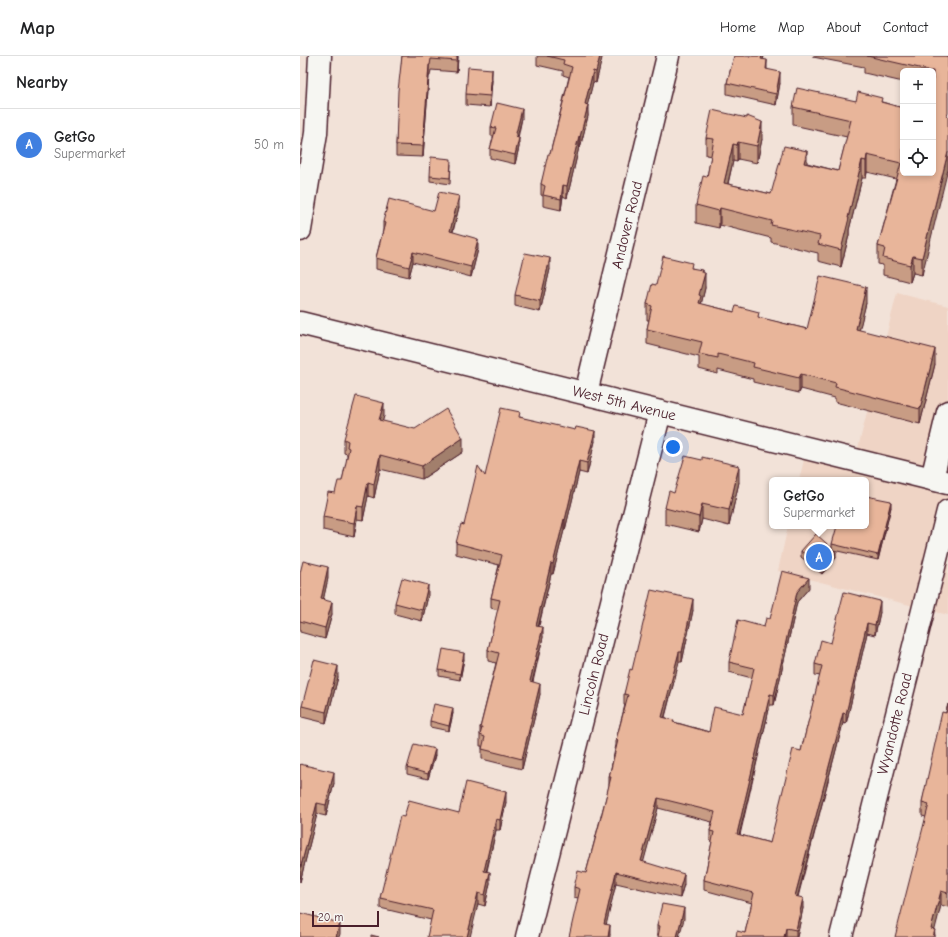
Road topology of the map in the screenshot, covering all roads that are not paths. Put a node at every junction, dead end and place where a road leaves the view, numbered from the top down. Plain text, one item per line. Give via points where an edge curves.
1 (320, 56) edge
2 (668, 56) edge
3 (300, 230) edge
4 (300, 323) edge
5 (586, 394) junction
6 (660, 412) junction
7 (948, 412) edge
8 (940, 481) edge
9 (948, 511) edge
10 (527, 937) edge
11 (841, 937) edge

1 - 3 street via 316,133
2 - 5 street, Andover Road
4 - 5 street, West 5th Avenue
5 - 6 street, West 5th Avenue
6 - 8 street, West 5th Avenue
6 - 10 street, Lincoln Road
7 - 8 street
9 - 11 street, Wyandotte Road

